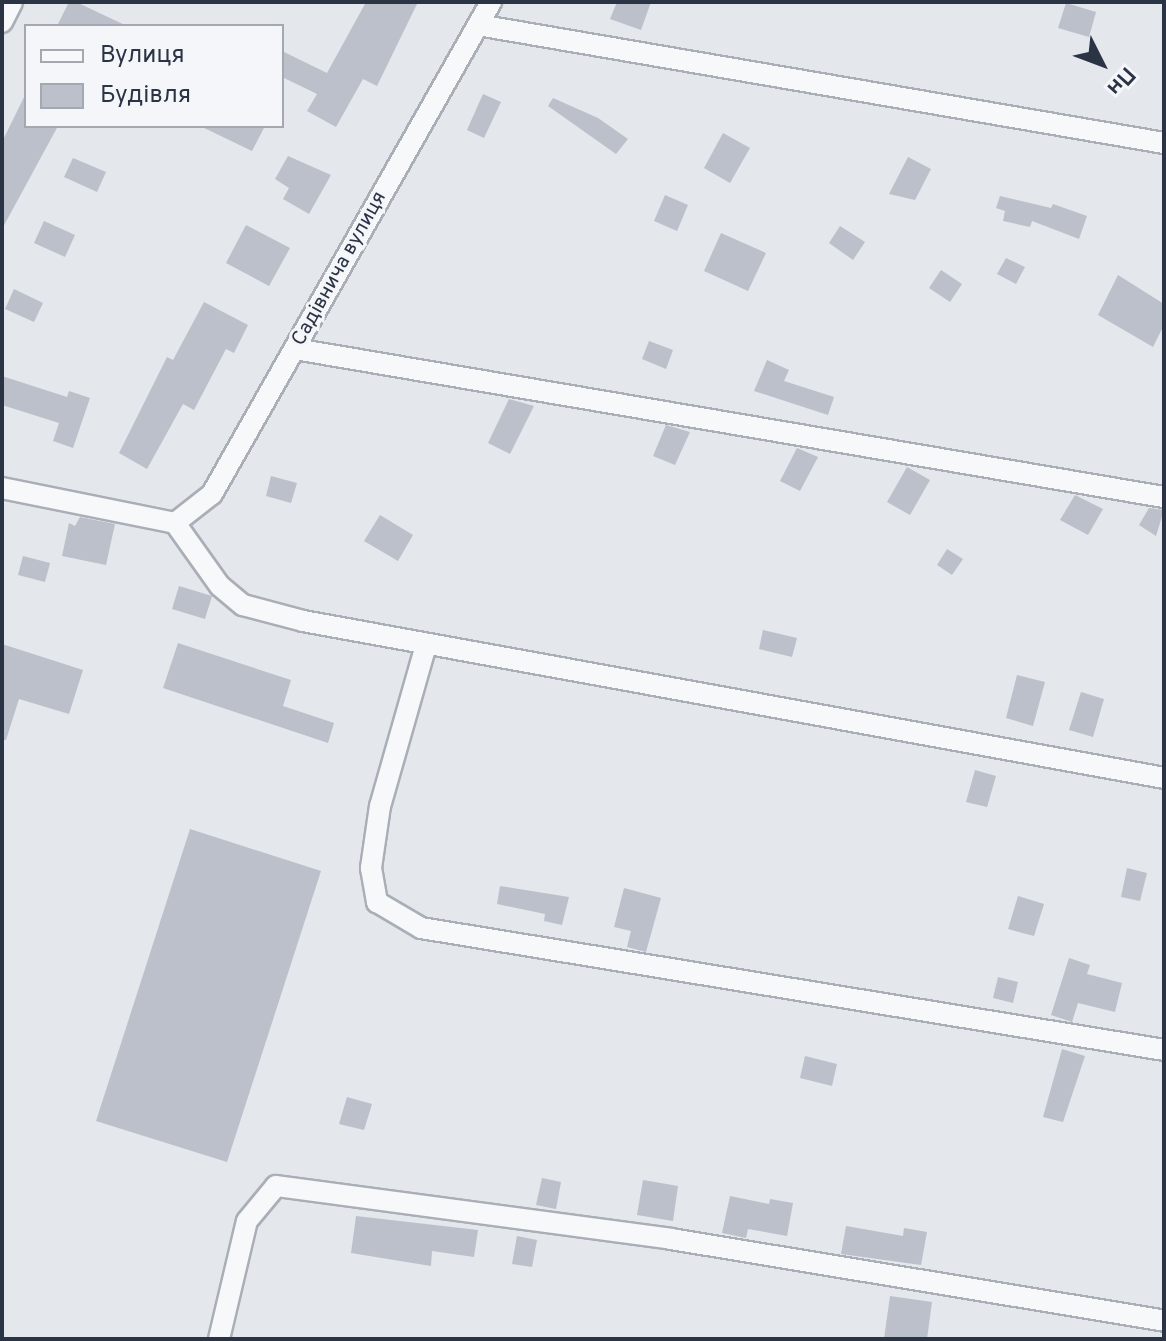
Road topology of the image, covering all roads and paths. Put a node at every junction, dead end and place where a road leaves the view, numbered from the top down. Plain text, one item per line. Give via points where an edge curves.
1 (12, 2) edge
2 (491, 2) edge
3 (2, 22) edge
4 (478, 25) junction
5 (1164, 143) edge
6 (295, 349) junction
7 (2, 488) edge
8 (1164, 497) edge
9 (175, 523) junction
10 (426, 645) junction
11 (1164, 778) edge
12 (1164, 1050) edge
13 (1164, 1321) edge
14 (219, 1339) edge

1 - 3 street
2 - 4 street, Садівнича вулиця
4 - 5 street
4 - 6 street, Садівнича вулиця
6 - 8 street
6 - 9 street, Садівнича вулиця via 212,494
7 - 9 street
9 - 10 street via 220,586 243,605
10 - 11 street
10 - 12 street via 380,806 371,868 377,902 421,928
13 - 14 street via 671,1239 276,1186 247,1221

